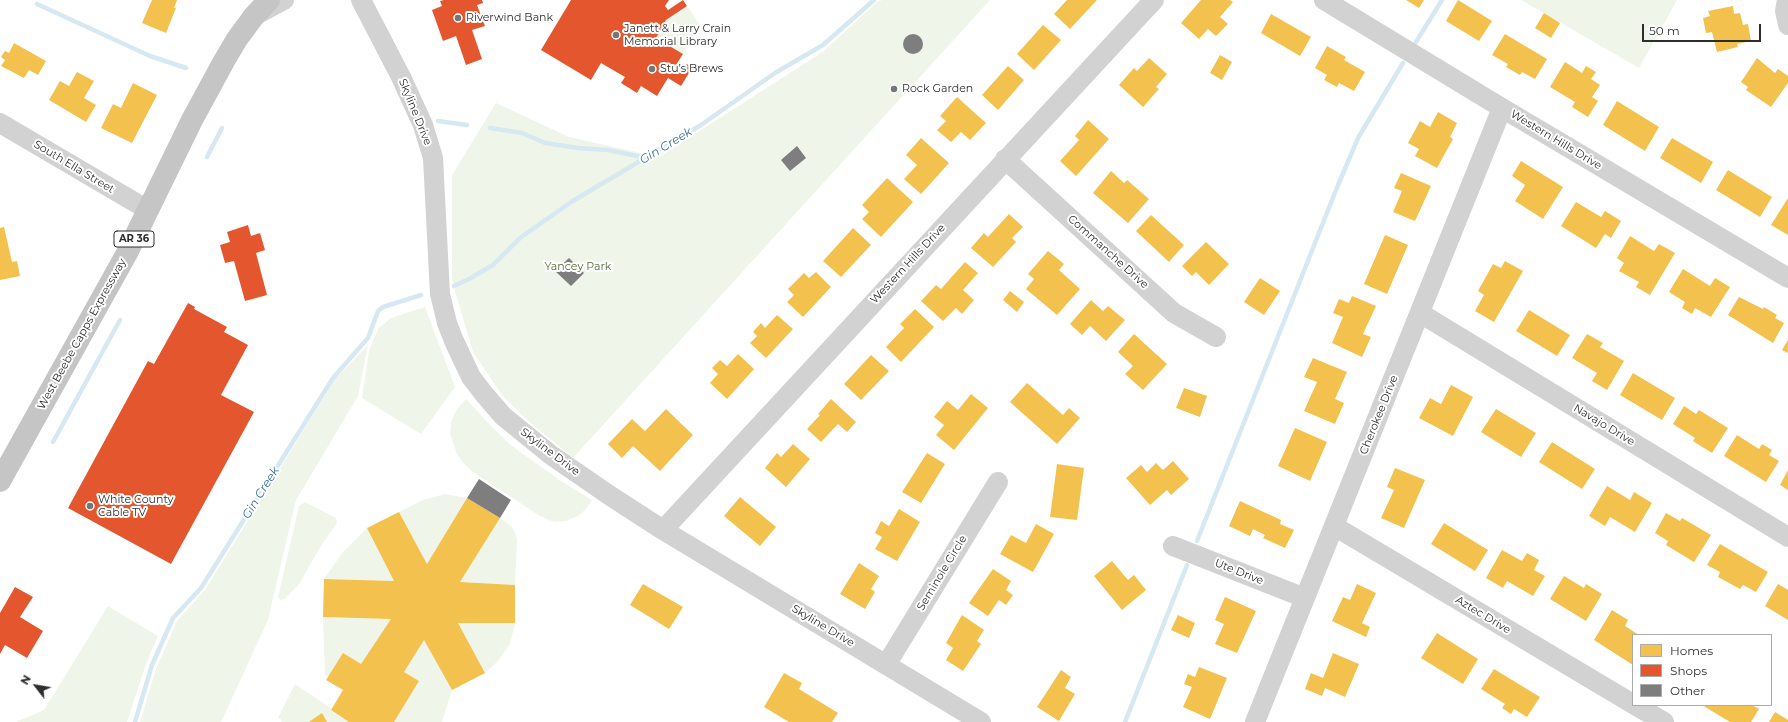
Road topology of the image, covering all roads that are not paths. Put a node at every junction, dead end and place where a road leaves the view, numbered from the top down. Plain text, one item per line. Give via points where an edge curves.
1 (269, 0) edge
2 (284, 0) edge
3 (346, 0) edge
4 (361, 0) edge
5 (376, 0) edge
6 (1154, 0) edge
7 (1324, 0) edge
8 (1787, 0) edge
9 (259, 8) edge
10 (1788, 25) edge
11 (382, 39) junction
12 (1502, 108) junction
13 (0, 123) edge
14 (1005, 159) junction
15 (148, 210) junction
16 (1788, 278) edge
17 (1420, 313) junction
18 (1216, 337) dead end
19 (0, 481) edge
20 (998, 482) dead end
21 (1334, 526) junction
22 (663, 530) junction
23 (1788, 537) edge
24 (1173, 546) dead end
25 (1305, 598) junction
26 (886, 665) junction
27 (1632, 703) edge
28 (1637, 706) edge
29 (981, 722) edge
30 (1255, 722) edge
31 (1664, 722) edge

1 - 9 main road, West Beebe Capps Expressway / AR 36
2 - 9 street
3 - 11 street
4 - 11 street, Skyline Drive
5 - 11 street
6 - 14 street, Western Hills Drive
7 - 12 street, Western Hills Drive
8 - 10 street via 1785,11
9 - 15 main road, West Beebe Capps Expressway / AR 36 via 224,61
11 - 22 street, Skyline Drive via 423,125 434,158 440,294 447,323 471,377 503,416 551,455
12 - 16 street, Western Hills Drive
12 - 17 street, Cherokee Drive
13 - 15 street, South Ella Street
14 - 18 street, Commanche Drive via 1174,313
14 - 22 street, Western Hills Drive
15 - 19 main road, West Beebe Capps Expressway / AR 36 via 127,253
17 - 21 street, Cherokee Drive
17 - 23 street, Navajo Drive
20 - 26 street, Seminole Circle
21 - 25 street, Cherokee Drive
21 - 27 street, Aztec Drive
22 - 26 street, Skyline Drive
24 - 25 street, Ute Drive
25 - 30 street, Cherokee Drive
26 - 29 street, Skyline Drive
28 - 31 street, Aztec Drive

